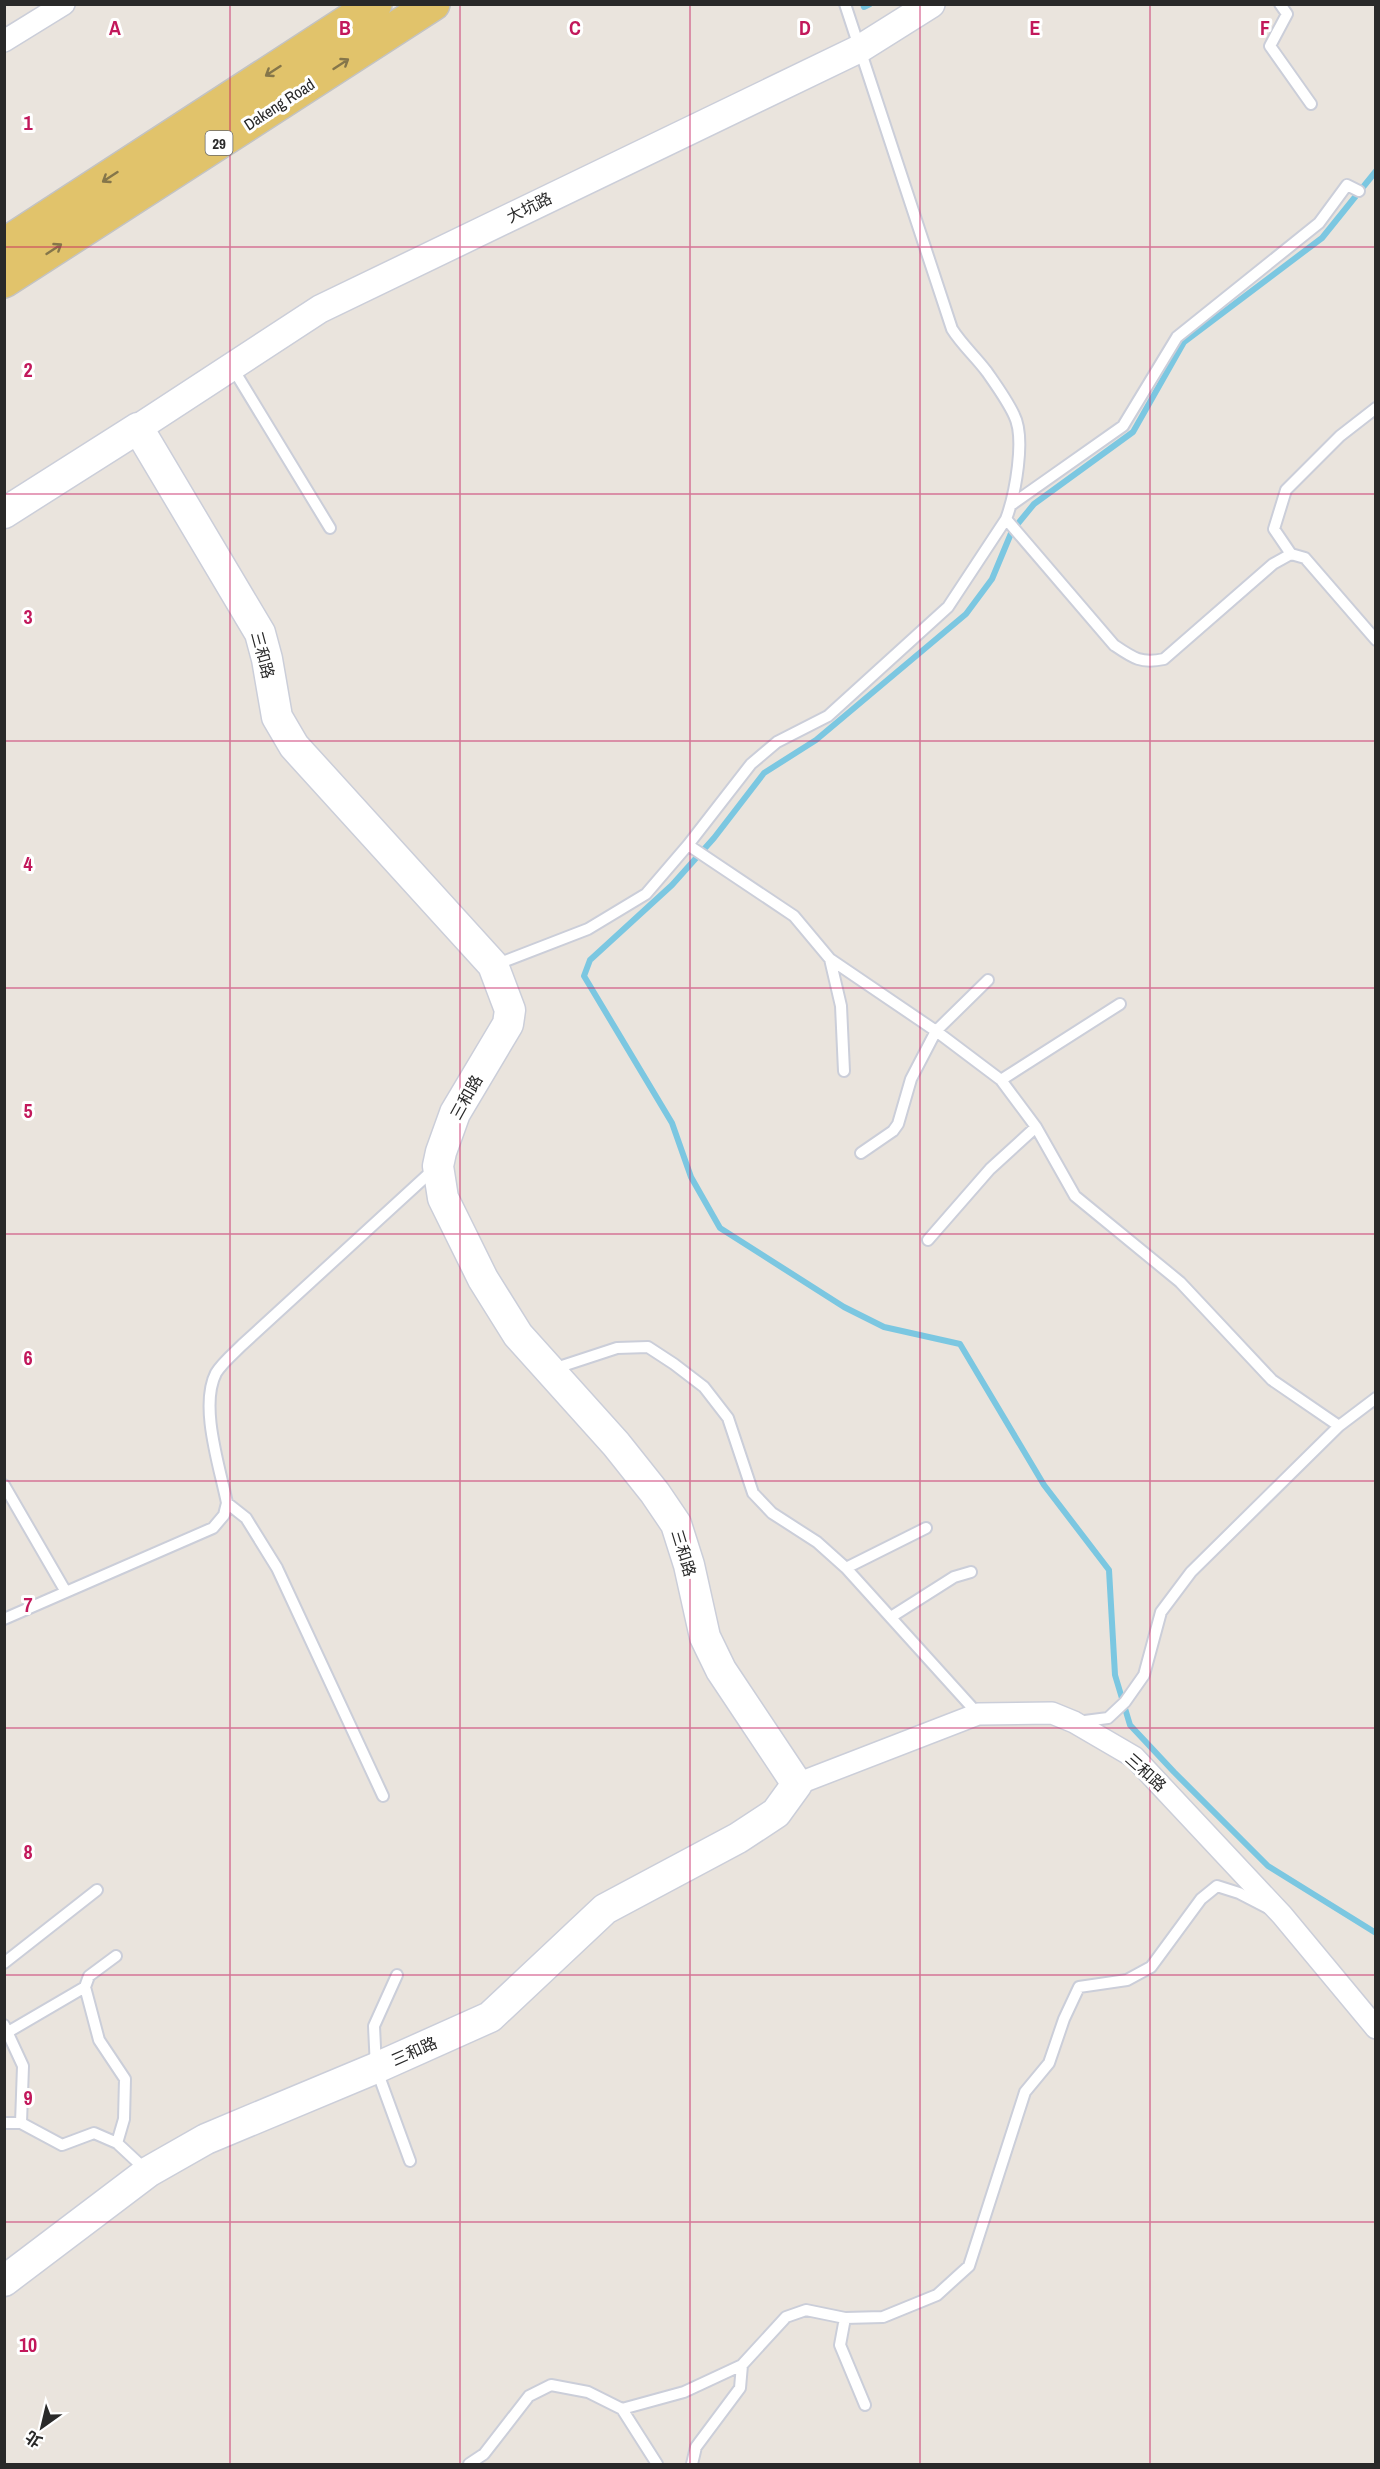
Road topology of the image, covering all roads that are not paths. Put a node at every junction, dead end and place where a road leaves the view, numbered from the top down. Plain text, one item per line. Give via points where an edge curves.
1 (64, 4) edge
2 (375, 4) edge
3 (433, 4) edge
4 (845, 4) edge
5 (931, 4) edge
6 (1280, 4) edge
7 (4, 42) edge
8 (861, 48) junction
9 (1311, 104) dead end
10 (1359, 191) dead end
11 (4, 245) edge
12 (4, 281) edge
13 (231, 367) junction
14 (1376, 408) edge
15 (138, 428) junction
16 (1011, 504) junction
17 (4, 513) edge
18 (1006, 519) junction
19 (330, 528) dead end
20 (1291, 554) junction
21 (1376, 640) edge
22 (688, 845) junction
23 (830, 959) junction
24 (493, 965) junction
25 (988, 980) dead end
26 (1120, 1004) dead end
27 (936, 1031) junction
28 (844, 1071) dead end
29 (1000, 1080) junction
30 (1036, 1127) junction
31 (861, 1153) dead end
32 (438, 1166) junction
33 (927, 1240) dead end
34 (550, 1370) junction
35 (1376, 1398) edge
36 (1339, 1426) junction
37 (4, 1485) edge
38 (227, 1503) junction
39 (926, 1528) dead end
40 (846, 1568) junction
41 (971, 1572) dead end
42 (66, 1592) junction
43 (891, 1617) junction
44 (4, 1619) edge
45 (978, 1714) junction
46 (1074, 1722) junction
47 (797, 1784) junction
48 (383, 1796) dead end
49 (97, 1890) dead end
50 (1282, 1915) junction
51 (116, 1956) dead end
52 (4, 1963) edge
53 (397, 1975) dead end
54 (85, 1987) junction
55 (7, 2028) edge
56 (1376, 2028) edge
57 (376, 2068) junction
58 (4, 2123) edge
59 (21, 2123) junction
60 (117, 2143) junction
61 (410, 2161) dead end
62 (148, 2172) junction
63 (4, 2281) edge
64 (845, 2318) junction
65 (742, 2365) junction
66 (865, 2404) dead end
67 (622, 2409) junction
68 (469, 2464) edge
69 (657, 2464) edge
70 (692, 2464) edge

1 - 7 street
2 -> 11 main road, Dakeng Road / 29
12 -> 3 main road, Dakeng Road / 29
4 - 8 lane
5 - 8 street, 大坑路
6 - 9 lane via 1287,14 1270,46
8 - 13 street, 大坑路 via 320,309
8 - 16 lane via 952,329 986,370 1016,417 1019,455
10 - 16 lane via 1347,185 1319,223 1177,337 1123,426
13 - 15 street, 大坑路
13 - 19 lane
14 - 20 lane via 1340,436 1286,490 1274,529
15 - 17 main road
15 - 24 main road, 三和路 via 260,633 277,717 294,746
16 - 18 lane
18 - 20 lane via 1114,645 1148,663 1164,659 1273,564
18 - 22 lane via 948,607 828,716 777,742 751,764
20 - 21 lane via 1305,558
22 - 23 lane via 794,916
22 - 24 lane via 646,894 588,929
23 - 27 lane
23 - 28 lane via 841,1006
24 - 32 main road, 三和路 via 510,1010 508,1024 455,1113
25 - 27 lane
26 - 29 lane
27 - 29 lane
27 - 31 lane via 911,1079 898,1124
29 - 30 lane
30 - 33 lane via 990,1169
30 - 36 lane via 1075,1196 1180,1282 1272,1380
32 - 34 main road, 三和路 via 442,1198 483,1279 518,1335
32 - 38 lane via 216,1373 210,1420
34 - 40 lane via 617,1348 648,1347 674,1364 704,1387 728,1418 753,1493 760,1503 817,1542
34 - 47 main road, 三和路 via 616,1444 676,1524 705,1637 721,1670
35 - 36 lane
36 - 46 lane via 1191,1572 1161,1612 1144,1675 1125,1701 1108,1718
37 - 42 lane
38 - 42 lane via 224,1515 213,1528
38 - 48 lane via 246,1518 277,1568
39 - 40 lane
40 - 43 lane
41 - 43 lane via 954,1577
42 - 44 lane
43 - 45 lane
45 - 46 street, 三和路 via 1052,1713
45 - 47 street, 三和路
46 - 50 street, 三和路 via 1134,1757
47 - 57 main road, 三和路 via 776,1813 605,1910 490,2017
49 - 52 lane
50 - 56 street, 三和路
50 - 64 lane via 1217,1886 1200,1899 1151,1968 1127,1980 1079,1987 1048,2064 1025,2092 969,2266 937,2295 884,2317
51 - 54 lane via 89,1976
53 - 57 lane via 374,2026
54 - 55 lane
54 - 60 lane via 99,2040 125,2079 124,2119
55 - 59 lane via 23,2066
57 - 61 lane
57 - 62 main road, 三和路 via 206,2139
58 - 59 lane
59 - 60 lane via 62,2145 94,2133
60 - 62 lane
62 - 63 main road, 三和路
64 - 65 lane via 806,2310 786,2317
64 - 66 lane via 840,2345
65 - 67 lane via 684,2392
65 - 70 lane via 740,2388 696,2447
67 - 68 lane via 588,2392 551,2385 529,2396 484,2454
67 - 69 lane

